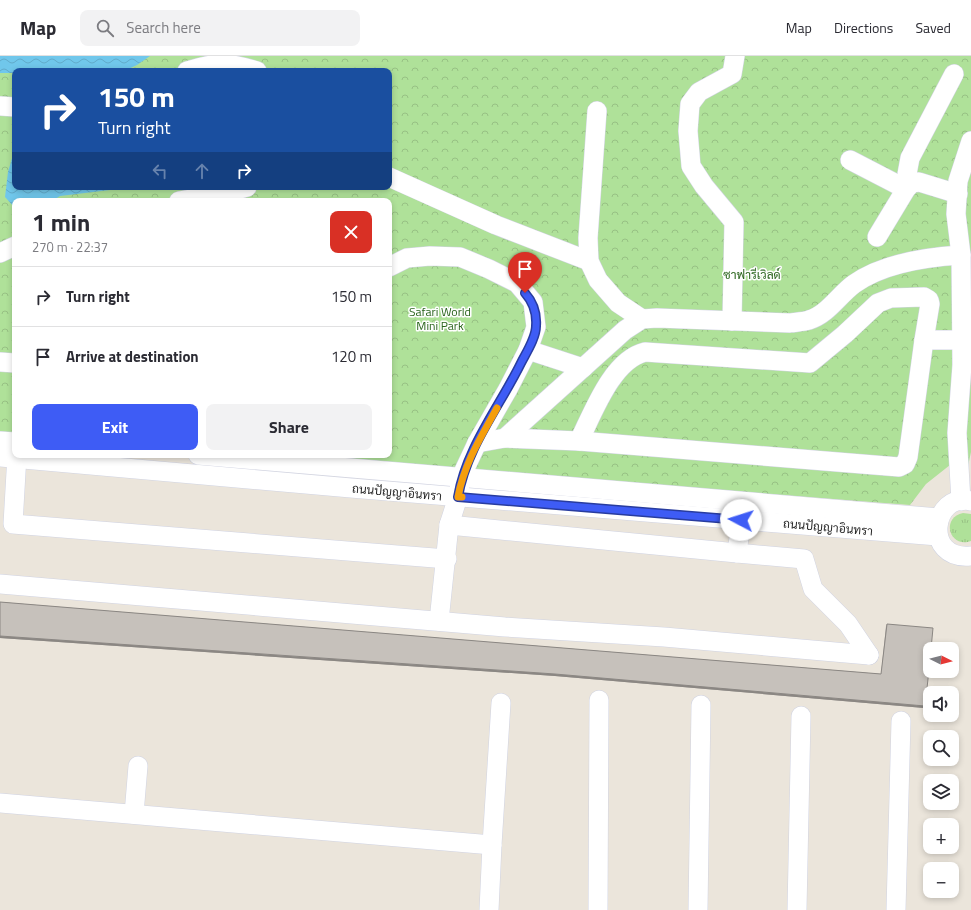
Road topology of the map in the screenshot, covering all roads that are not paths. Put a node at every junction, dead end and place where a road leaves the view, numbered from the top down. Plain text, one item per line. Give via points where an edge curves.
1 (735, 56) edge
2 (197, 68) edge
3 (248, 68) edge
4 (954, 74) dead end
5 (0, 106) edge
6 (12, 107) edge
7 (597, 111) dead end
8 (971, 141) edge
9 (850, 160) dead end
10 (392, 178) edge
11 (909, 186) junction
12 (236, 190) edge
13 (958, 194) junction
14 (196, 198) edge
15 (877, 237) dead end
16 (12, 247) edge
17 (0, 253) edge
18 (961, 255) junction
19 (588, 261) junction
20 (392, 266) edge
21 (642, 319) junction
22 (732, 321) junction
23 (924, 340) junction
24 (961, 340) junction
25 (528, 350) junction
26 (0, 362) edge
27 (12, 363) edge
28 (582, 368) junction
29 (505, 438) junction
30 (0, 441) edge
31 (579, 441) junction
32 (477, 443) junction
33 (12, 453) edge
34 (63, 458) edge
35 (234, 458) edge
36 (462, 477) junction
37 (965, 482) edge
38 (458, 497) junction
39 (966, 501) edge
40 (742, 511) junction
41 (6, 523) edge
42 (450, 525) junction
43 (938, 527) junction
44 (737, 553) junction
45 (971, 556) edge
46 (446, 559) junction
47 (0, 584) edge
48 (439, 621) junction
49 (599, 700) dead end
50 (501, 703) dead end
51 (701, 706) dead end
52 (801, 716) dead end
53 (901, 721) dead end
54 (138, 766) dead end
55 (0, 803) edge
56 (134, 814) junction
57 (492, 845) junction
58 (489, 910) edge
59 (598, 910) edge
60 (698, 910) edge
61 (797, 910) edge
62 (896, 910) edge

1 - 22 street via 732,74 699,92 690,104 688,131 691,166 734,222
2 - 3 street via 210,64
4 - 11 street via 910,158 907,174
5 - 6 street
7 - 19 street
8 - 13 street via 958,181
9 - 11 street
10 - 19 street via 496,225
11 - 13 street via 919,182
11 - 15 street
12 - 14 street
13 - 18 street via 956,214
16 - 17 street
18 - 22 street via 937,256 873,273 854,284 831,306 810,320 790,323
18 - 24 street
19 - 21 street via 598,280 618,303
20 - 25 street via 407,258 460,257 517,283 533,302 536,327
21 - 22 street
21 - 28 street via 625,330
23 - 24 street
23 - 31 street via 908,457 905,464 899,467
23 - 31 street via 929,300 924,297 891,298 878,303 810,363 640,353 610,381
24 - 37 street via 957,433
25 - 28 street
25 - 32 street
26 - 27 street
28 - 29 street
29 - 31 street
29 - 32 street
30 - 33 street, ถนนปัญญาอินทรา
32 - 36 street
33 - 41 street
34 - 38 street, ถนนปัญญาอินทรา
35 - 36 street, ถนนปัญญาอินทรา
36 - 38 street
36 - 40 street, ถนนปัญญาอินทรา
37 - 39 street
38 - 40 street, ถนนปัญญาอินทรา
38 - 42 street
39 - 43 street via 955,502 945,508
40 - 43 street, ถนนปัญญาอินทรา
40 - 44 street
41 - 46 street
42 - 44 street
42 - 46 street
43 - 45 street via 943,546 951,553 962,557
44 - 48 street via 804,559 813,589 848,624 869,655
46 - 48 street
47 - 48 street
49 - 59 street
50 - 57 street
51 - 60 street
52 - 61 street
53 - 62 street
54 - 56 street
55 - 56 street
56 - 57 street
57 - 58 street

